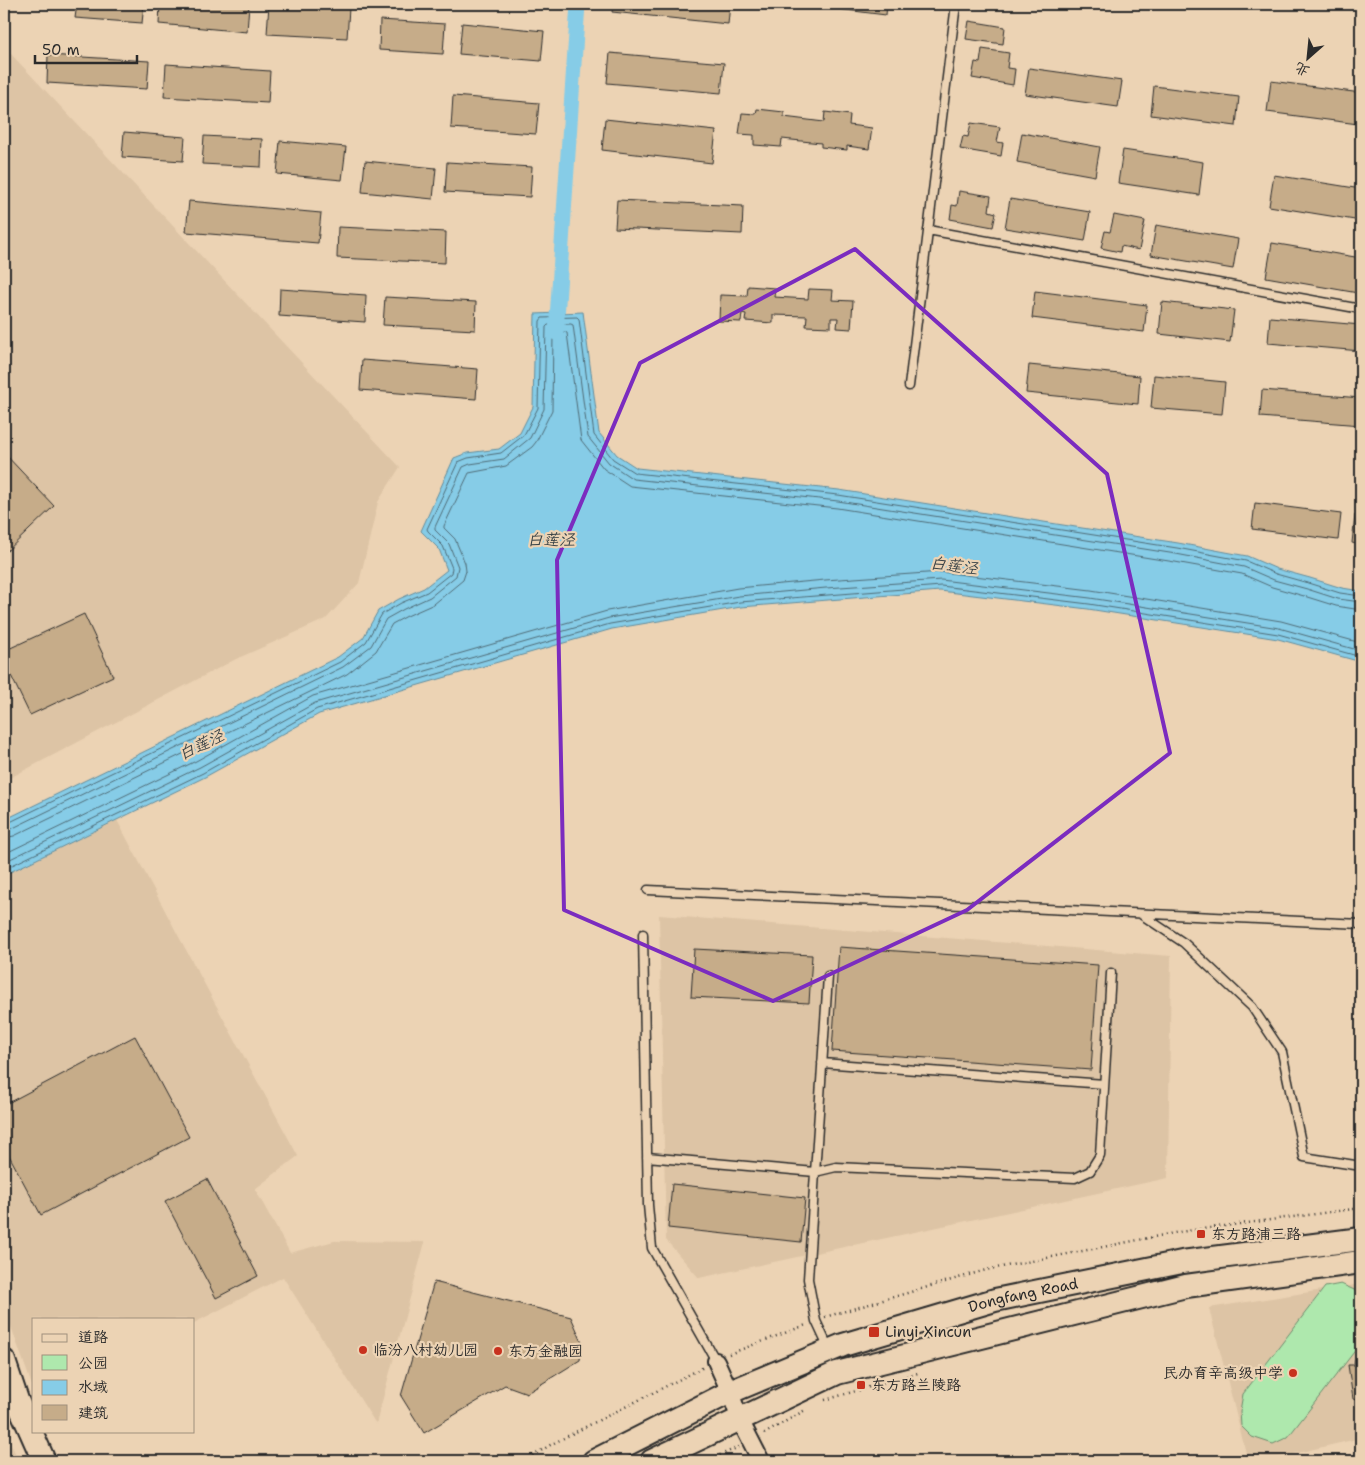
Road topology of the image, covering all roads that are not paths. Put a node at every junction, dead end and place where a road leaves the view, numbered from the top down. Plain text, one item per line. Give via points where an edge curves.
1 (956, 4) edge
2 (928, 230) junction
3 (1361, 309) edge
4 (909, 386) dead end
5 (648, 890) dead end
6 (1140, 914) junction
7 (1361, 924) edge
8 (643, 934) dead end
9 (1111, 973) dead end
10 (828, 976) dead end
11 (822, 1063) junction
12 (1104, 1084) junction
13 (647, 1157) junction
14 (1361, 1166) edge
15 (815, 1172) junction
16 (1361, 1239) edge
17 (1361, 1262) edge
18 (830, 1351) junction
19 (4, 1361) edge
20 (716, 1361) joint
21 (730, 1392) junction
22 (740, 1420) junction
23 (44, 1461) edge
24 (594, 1461) edge
25 (652, 1461) edge
26 (762, 1461) edge

1 - 2 lane
2 - 3 lane
2 - 4 lane
5 - 6 lane
6 - 7 lane
6 - 14 lane via 1184,943 1252,1007 1282,1052 1304,1157
8 - 13 lane
9 - 12 lane
10 - 11 lane
11 - 12 lane
11 - 15 lane
12 - 15 lane via 1100,1155 1090,1171 1075,1178 836,1166
13 - 15 lane
13 - 20 lane via 652,1248
15 - 18 lane via 808,1279 816,1321
16 - 18 main road, Dongfang Road via 1182,1262 995,1300
17 - 22 main road, Dongfang Road via 1186,1286 837,1373
18 - 21 main road, Dongfang Road
19 - 23 main road
20 - 21 street
21 - 22 street
21 - 24 main road, Dongfang Road
22 - 25 main road, Dongfang Road
22 - 26 street

